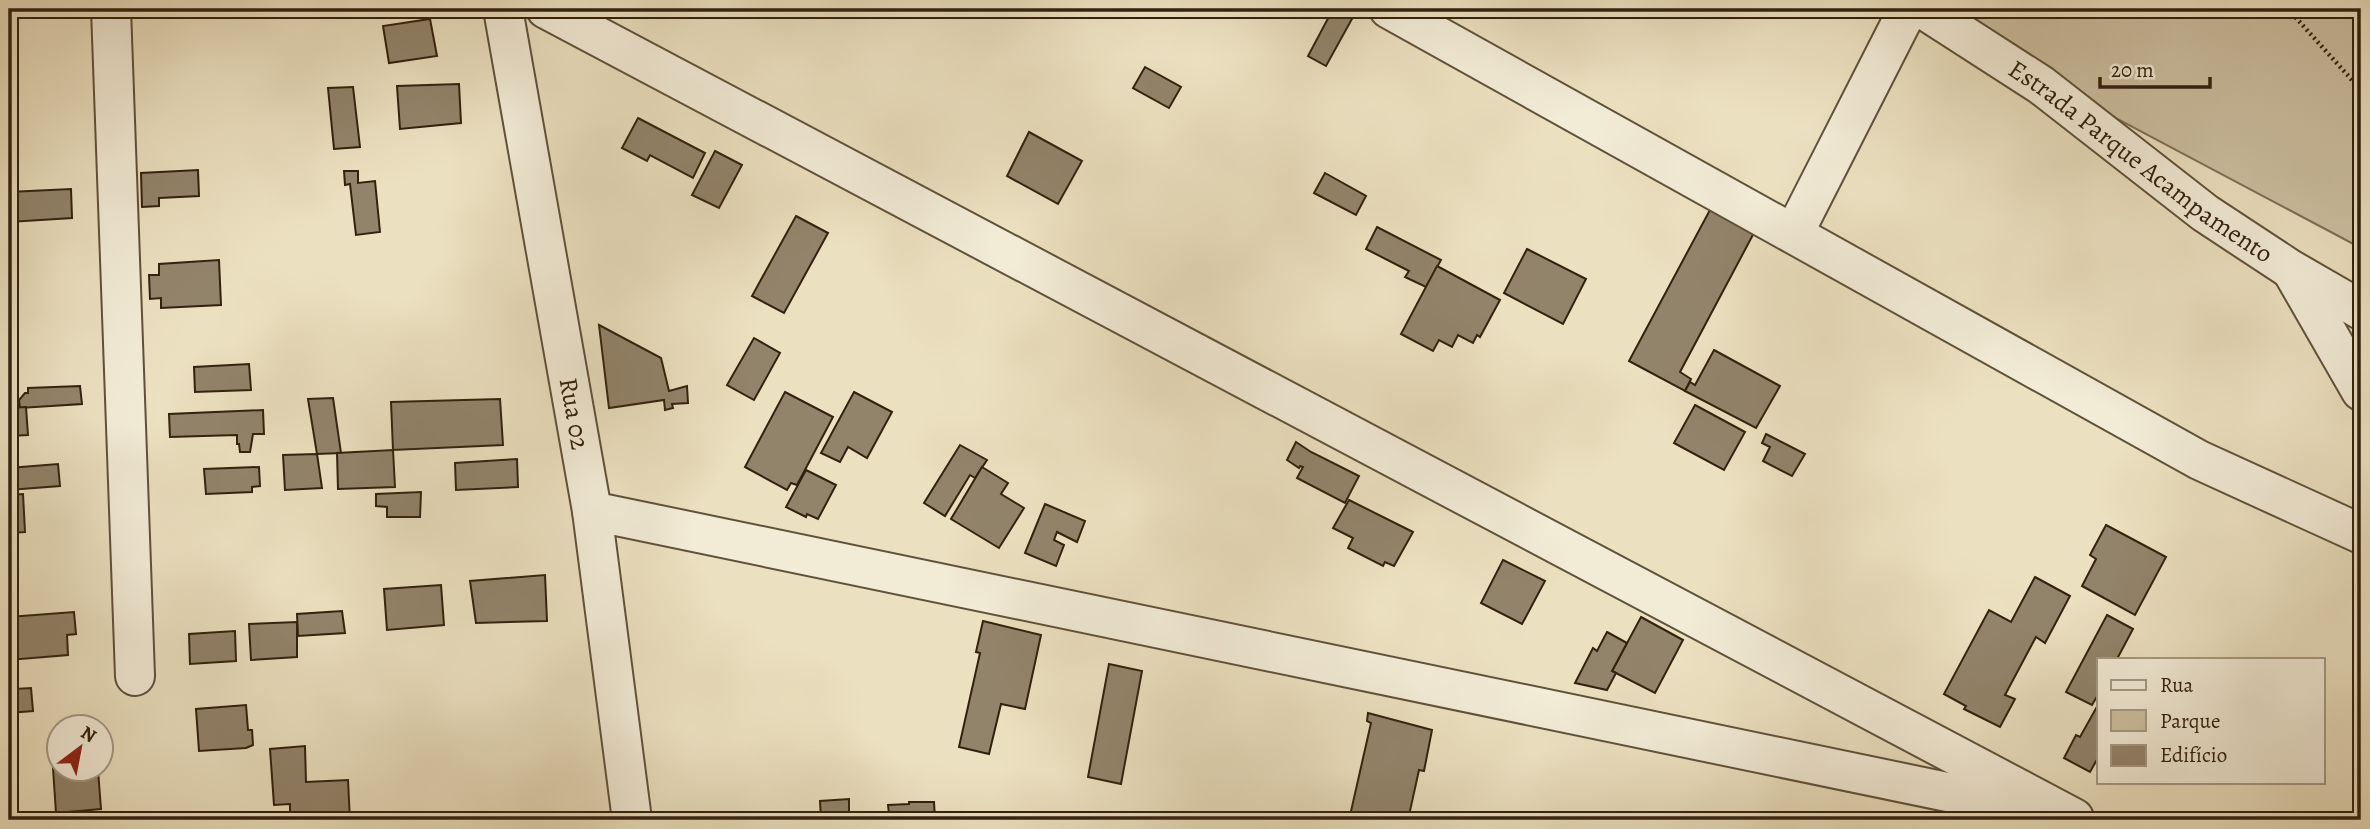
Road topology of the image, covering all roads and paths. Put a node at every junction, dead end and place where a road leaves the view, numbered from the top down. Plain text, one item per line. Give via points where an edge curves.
1 (111, 9) edge
2 (503, 9) edge
3 (546, 9) edge
4 (1388, 9) edge
5 (1908, 9) edge
6 (1923, 9) edge
7 (2288, 9) edge
8 (2361, 90) edge
9 (1794, 233) junction
10 (2291, 269) junction
11 (2361, 310) edge
12 (2361, 391) edge
13 (592, 511) junction
14 (2361, 534) edge
15 (135, 676) dead end
16 (2080, 819) edge
17 (632, 820) edge

1 - 15 street
2 - 13 street, Rua 02
3 - 16 street
4 - 9 street
5 - 9 street
6 - 10 street, Estrada Parque Acampamento via 2041,85 2205,213
7 - 8 path
9 - 14 street via 2199,460
10 - 11 street, Estrada Parque Acampamento
10 - 12 street
13 - 16 street
13 - 17 street, Rua 02

